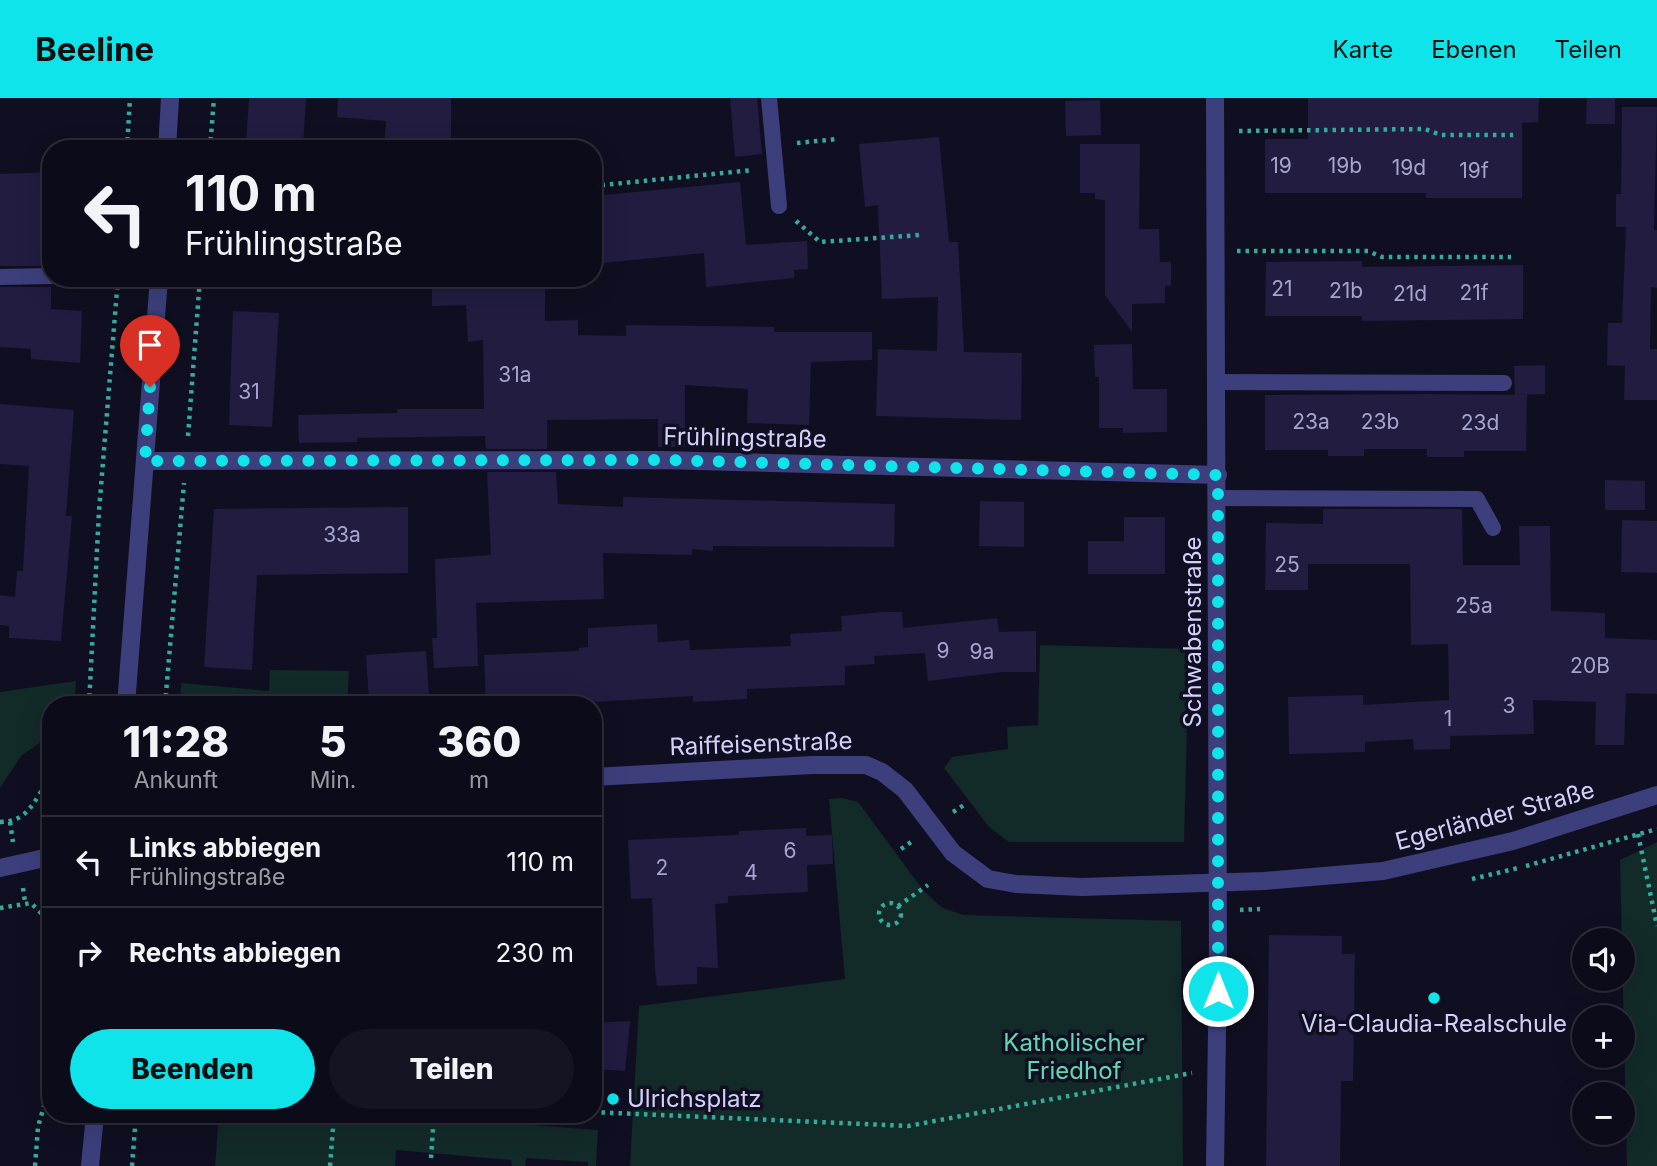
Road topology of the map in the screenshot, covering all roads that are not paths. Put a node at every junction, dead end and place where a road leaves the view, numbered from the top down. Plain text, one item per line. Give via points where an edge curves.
1 (170, 98) edge
2 (769, 98) edge
3 (1215, 98) edge
4 (168, 140) edge
5 (779, 206) road end
6 (42, 276) edge
7 (0, 277) edge
8 (158, 287) edge
9 (1217, 382) junction
10 (1504, 383) dead end
11 (145, 461) junction
12 (1218, 475) junction
13 (1218, 498) junction
14 (1493, 528) dead end
15 (127, 696) edge
16 (602, 776) edge
17 (1657, 795) edge
18 (42, 856) edge
19 (0, 868) edge
20 (1218, 883) junction
21 (94, 1123) edge
22 (90, 1166) edge
23 (1215, 1166) edge

1 - 4 street
2 - 5 lane
3 - 9 street, Schwabenstraße
6 - 7 lane
8 - 11 street
9 - 10 lane
9 - 12 street, Schwabenstraße
11 - 12 street, Frühlingstraße via 662,460
11 - 15 street
12 - 13 street, Schwabenstraße
13 - 14 lane via 1477,499
13 - 20 street, Schwabenstraße
16 - 20 street, Raiffeisenstraße via 866,765 905,790 953,853 988,879 1082,887
17 - 20 street, Egerländer Straße via 1513,841 1383,871
18 - 19 street
20 - 23 street, Schwabenstraße
21 - 22 street

